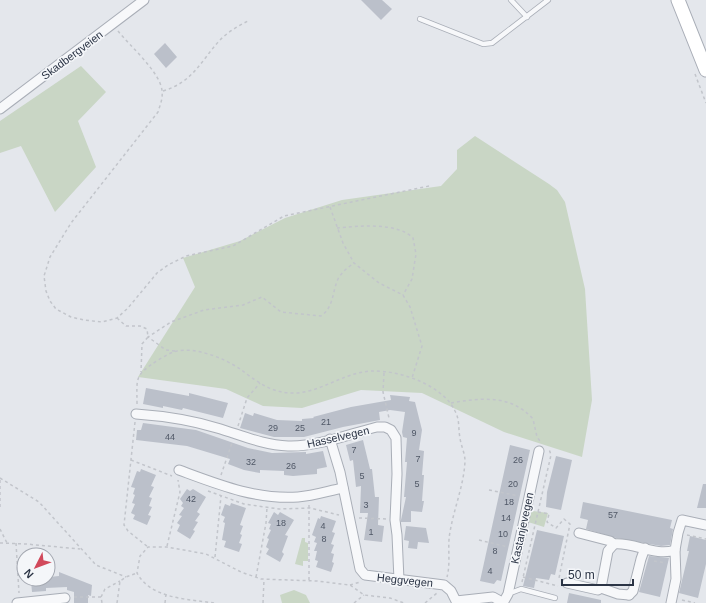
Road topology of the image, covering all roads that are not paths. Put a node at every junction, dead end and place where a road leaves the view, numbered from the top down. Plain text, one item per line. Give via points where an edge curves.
1 (144, 0) edge
2 (511, 0) edge
3 (548, 0) edge
4 (678, 0) edge
5 (527, 17) junction
6 (420, 19) dead end
7 (706, 70) edge
8 (0, 109) edge
9 (136, 414) road end
10 (330, 439) junction
11 (542, 448) road end
12 (179, 470) road end
13 (343, 488) junction
14 (706, 525) edge
15 (579, 533) dead end
16 (614, 544) junction
17 (645, 548) junction
18 (675, 550) junction
19 (399, 580) junction
20 (563, 581) road end
21 (601, 588) junction
22 (508, 594) junction
23 (64, 598) road end
24 (555, 598) road end
25 (630, 599) edge
26 (671, 601) edge
27 (456, 602) edge
28 (18, 603) edge
29 (503, 603) edge

1 - 8 street, Skadbergveien
2 - 5 lane
3 - 5 lane
4 - 7 main road
5 - 6 lane via 492,43 483,44
9 - 10 street, Hasselvegen via 179,418 255,441 278,445 300,446
10 - 13 street, Heggvegen
10 - 19 street, Hasselvegen via 377,427 391,430 396,438 398,463 395,520
11 - 22 street, Kastanjevegen
12 - 13 street via 238,490 268,497 308,496
13 - 19 street, Heggvegen via 360,569 368,576
14 - 18 street via 682,520
15 - 16 street
16 - 17 street via 622,543
16 - 21 street via 608,550
17 - 18 street via 660,552
17 - 25 street
18 - 26 street via 676,579
19 - 27 street, Heggvegen via 444,585 451,591
20 - 21 street via 598,590
21 - 25 street
22 - 24 lane via 520,589
22 - 29 street, Kastanjevegen
23 - 28 street
27 - 29 street, Heggvegen via 494,597

